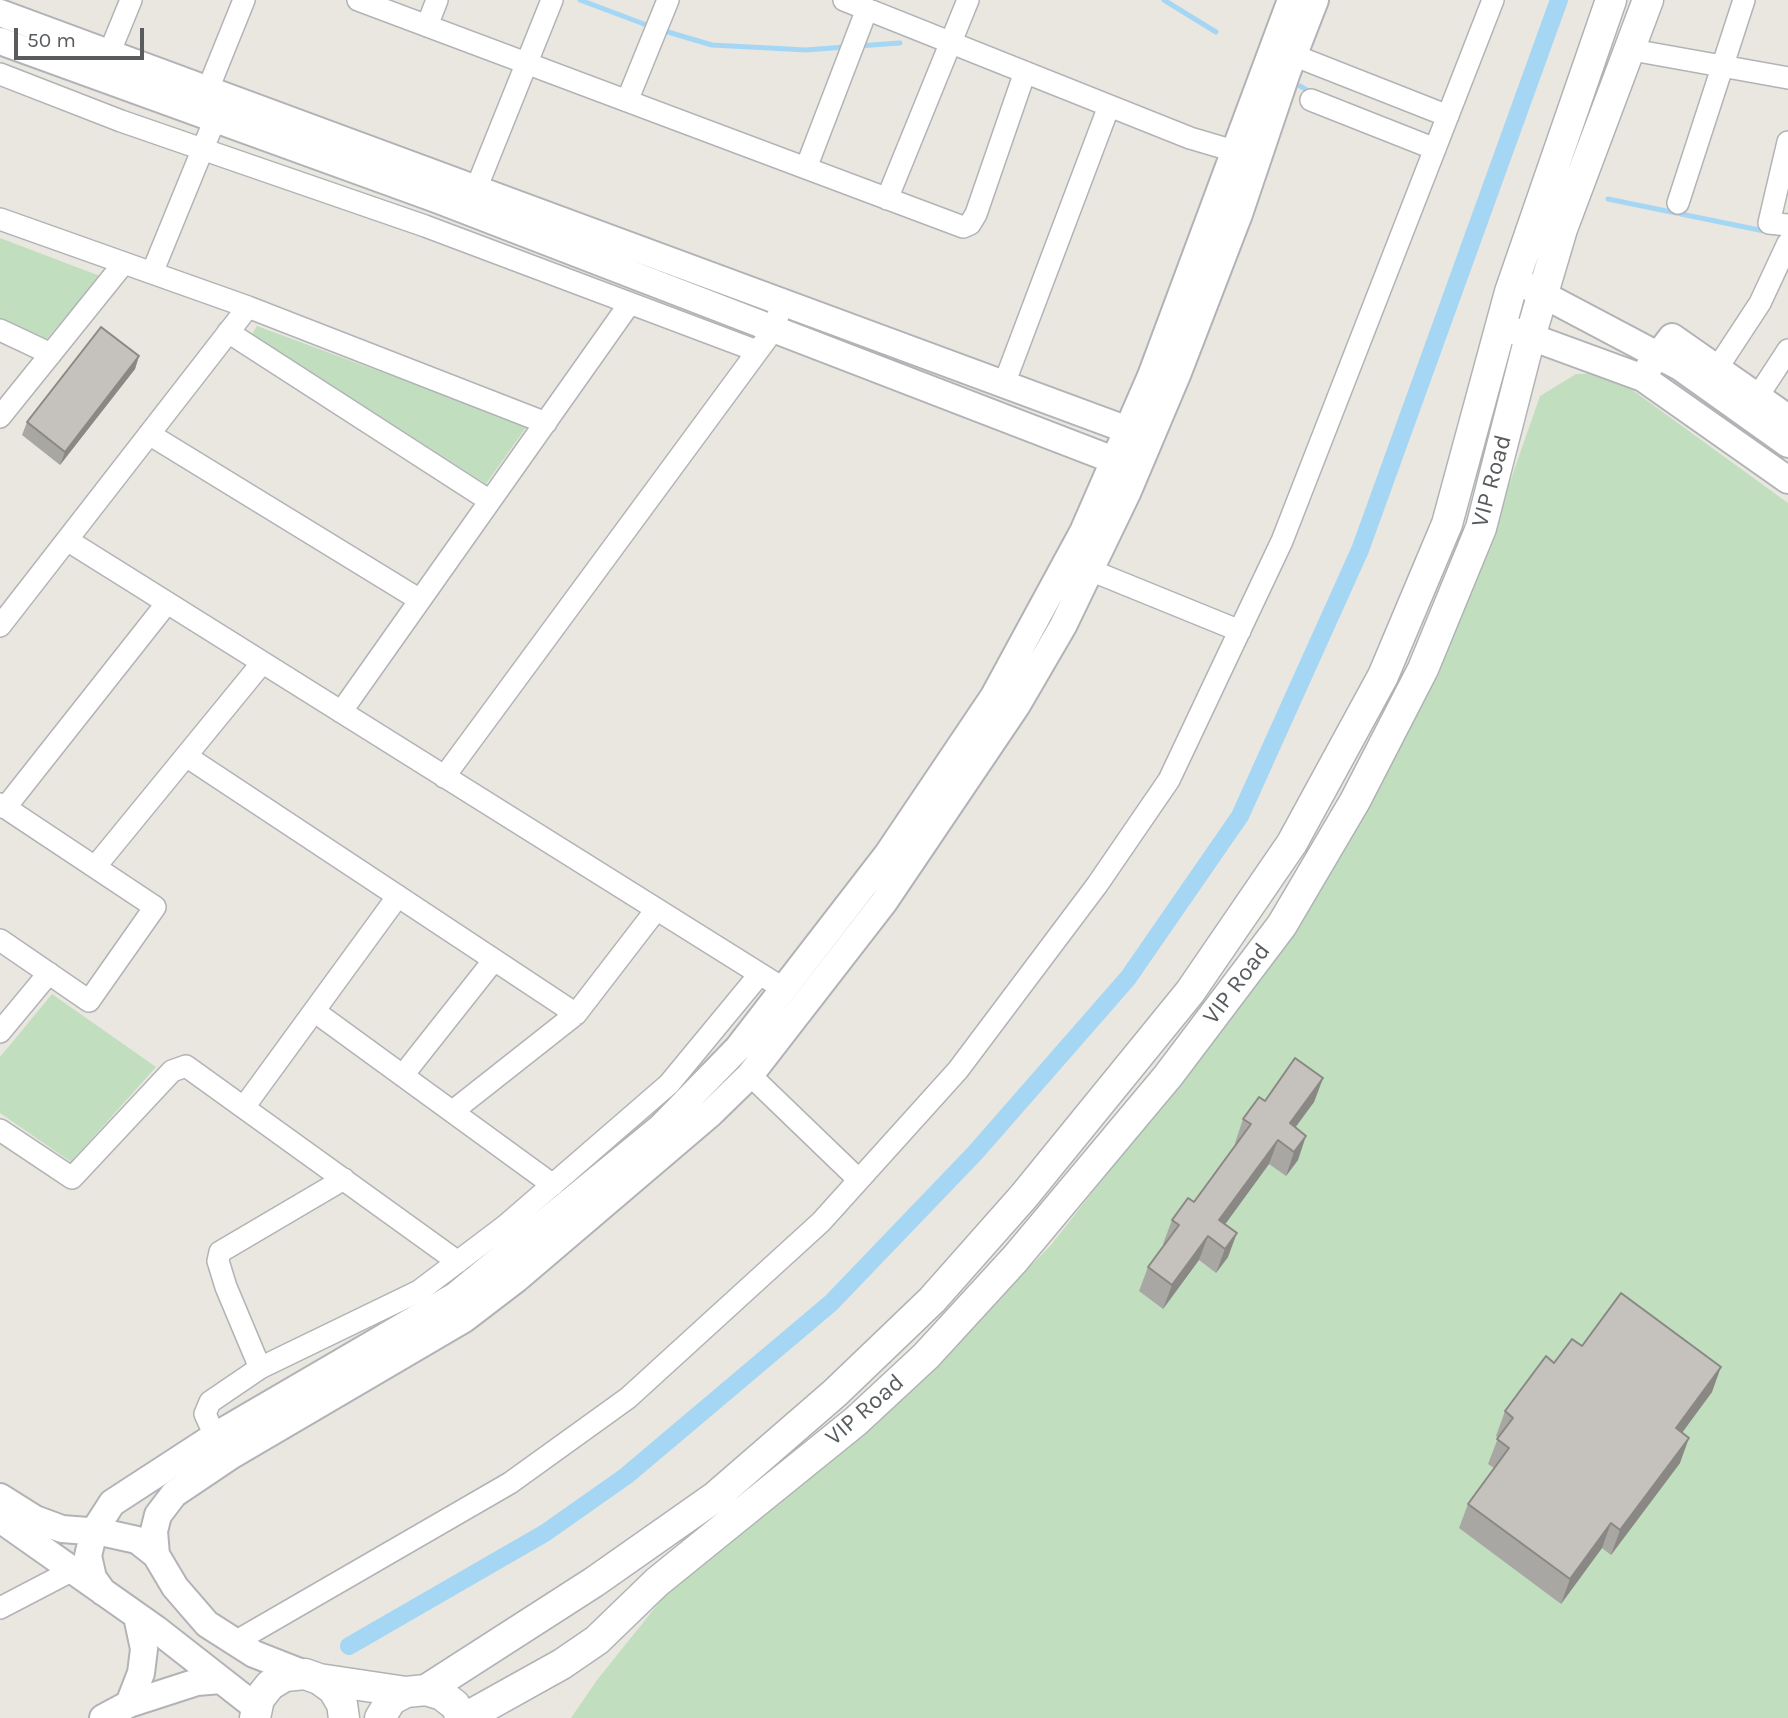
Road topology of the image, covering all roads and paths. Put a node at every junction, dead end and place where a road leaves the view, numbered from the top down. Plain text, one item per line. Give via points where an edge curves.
1 (131, 0) edge
2 (244, 0) edge
3 (358, 0) edge
4 (437, 0) edge
5 (968, 0) edge
6 (1291, 0) edge
7 (1315, 0) edge
8 (1493, 0) edge
9 (1611, 0) edge
10 (1648, 0) edge
11 (1657, 0) edge
12 (1744, 0) edge
13 (550, 3) edge
14 (855, 3) edge
15 (666, 7) edge
16 (0, 13) edge
17 (426, 26) junction
18 (0, 41) edge
19 (951, 42) junction
20 (1638, 51) junction
21 (1293, 55) junction
22 (526, 63) junction
23 (105, 65) junction
24 (1721, 66) junction
25 (1025, 72) junction
26 (0, 74) edge
27 (1788, 78) edge
28 (208, 89) junction
29 (1311, 100) dead end
30 (626, 101) junction
31 (1109, 106) junction
32 (1448, 116) junction
33 (215, 119) junction
34 (1788, 142) edge
35 (203, 149) junction
36 (1435, 149) junction
37 (1234, 151) junction
38 (806, 168) junction
39 (476, 189) junction
40 (887, 199) junction
41 (1678, 203) dead end
42 (0, 219) edge
43 (1788, 225) edge
44 (1563, 229) junction
45 (1788, 243) edge
46 (124, 263) junction
47 (1783, 266) edge
48 (152, 273) junction
49 (1514, 280) junction
50 (1543, 293) junction
51 (782, 302) junction
52 (630, 303) junction
53 (247, 307) junction
54 (1501, 326) junction
55 (774, 329) junction
56 (0, 330) edge
57 (228, 332) junction
58 (1530, 337) junction
59 (1788, 350) edge
60 (757, 351) junction
61 (51, 354) junction
62 (1657, 354) junction
63 (1718, 367) junction
64 (1643, 378) junction
65 (1003, 384) junction
66 (1758, 396) junction
67 (0, 417) edge
68 (1788, 418) edge
69 (546, 423) junction
70 (149, 434) junction
71 (1139, 434) junction
72 (1788, 444) edge
73 (1126, 465) junction
74 (1788, 480) edge
75 (490, 501) junction
76 (67, 540) junction
77 (1090, 570) junction
78 (420, 600) junction
79 (167, 603) junction
80 (0, 626) edge
81 (1240, 631) junction
82 (262, 663) junction
83 (341, 712) junction
84 (186, 756) junction
85 (444, 777) junction
86 (3, 806) edge
87 (95, 867) junction
88 (398, 896) junction
89 (656, 911) junction
90 (0, 940) edge
91 (494, 960) junction
92 (49, 973) junction
93 (759, 975) junction
94 (784, 989) junction
95 (314, 1011) junction
96 (576, 1014) junction
97 (0, 1032) edge
98 (750, 1074) junction
99 (403, 1075) junction
100 (244, 1107) junction
101 (453, 1111) junction
102 (0, 1130) edge
103 (344, 1179) junction
104 (859, 1180) junction
105 (553, 1185) junction
106 (458, 1262) junction
107 (260, 1368) junction
108 (215, 1436) junction
109 (0, 1497) edge
110 (0, 1519) edge
111 (94, 1531) junction
112 (156, 1555) junction
113 (73, 1570) junction
114 (103, 1592) junction
115 (0, 1608) edge
116 (137, 1616) junction
117 (235, 1642) junction
118 (312, 1677) junction
119 (221, 1680) junction
120 (416, 1691) junction
121 (129, 1704) junction
122 (256, 1713) edge
123 (103, 1718) edge
124 (344, 1718) edge
125 (380, 1718) edge
126 (464, 1718) edge

1 - 23 street
2 - 28 street
3 - 17 street
4 - 17 street
5 - 19 street
6 - 37 street
7 - 21 street
8 - 32 street
9 - 49 main road, VIP Road
10 - 44 main road, VIP Road
11 - 20 street
12 - 24 street
13 - 22 street
14 - 19 street
14 - 38 street via 857,34
15 - 30 street
16 - 23 street
17 - 22 street
18 - 23 street
19 - 25 street
19 - 40 street
20 - 24 street
20 - 44 street via 1591,186
21 - 32 street
21 - 71 street via 1239,214
22 - 30 street
22 - 39 street
23 - 28 street
23 - 33 street
24 - 27 street
24 - 41 street
25 - 31 street
25 - 40 street via 970,224 963,227
26 - 35 street
28 - 33 street
28 - 39 street
29 - 36 street
30 - 38 street
31 - 37 street
31 - 65 street
32 - 36 street
33 - 35 street
33 - 55 street
34 - 43 street via 1769,223
35 - 48 street
35 - 52 street
36 - 81 street via 1282,541
37 - 71 street via 1151,376
38 - 40 street
39 - 51 street
42 - 46 street
44 - 50 main road, VIP Road
45 - 47 street
46 - 48 street
46 - 61 street
47 - 63 street
48 - 53 street
49 - 50 street
49 - 54 main road, VIP Road
50 - 58 main road, VIP Road
50 - 62 street
51 - 55 street
51 - 65 street
52 - 60 street
52 - 69 street
53 - 57 street
53 - 69 street
54 - 58 street
54 - 120 main road, VIP Road via 1447,524 1383,676 1292,843 1190,992 1024,1196 932,1300 835,1393 715,1497 594,1582
55 - 60 street
55 - 73 street
56 - 61 street
57 - 70 street
57 - 75 street
58 - 64 street
58 - 126 main road, VIP Road via 1481,528 1423,669 1355,801 1282,925 1168,1076 1015,1259 926,1356 856,1421 657,1582 597,1640
59 - 66 street
60 - 85 street
61 - 67 street
62 - 63 street via 1672,337
62 - 64 street
62 - 72 street
63 - 66 street
64 - 74 street
65 - 71 street
66 - 68 street
69 - 75 street
70 - 76 street
70 - 78 street
71 - 73 street
73 - 77 street
73 - 94 street via 1083,532 994,696 887,855
75 - 78 street
76 - 79 street
76 - 80 street
77 - 81 street
77 - 98 street via 1010,717 884,902
78 - 83 street
79 - 82 street
79 - 86 street
81 - 104 street via 1169,780 1097,885 958,1070
82 - 83 street
82 - 84 street
83 - 85 street
84 - 87 street
84 - 88 street
85 - 89 street
86 - 87 street
87 - 92 street via 155,907 89,1001
88 - 91 street
88 - 95 street
89 - 93 street
89 - 96 street
90 - 92 street
91 - 96 street
91 - 99 street
92 - 97 street
93 - 94 street
93 - 105 street via 669,1084
94 - 108 street via 738,1048 661,1127 455,1296
95 - 99 street
95 - 100 street
96 - 101 street
98 - 104 street
98 - 112 street via 711,1113 464,1319 174,1494 158,1515
99 - 101 street
100 - 102 street via 186,1066 172,1071 72,1178
100 - 103 street
101 - 105 street
103 - 106 street
103 - 107 street via 220,1252 226,1287
104 - 117 street via 821,1222 628,1398 510,1483
105 - 106 street
106 - 107 street via 419,1291
107 - 108 street via 210,1402 206,1419
108 - 111 street via 112,1503
109 - 111 street via 35,1519
110 - 113 street
111 - 112 street via 137,1540
111 - 114 street via 88,1556 93,1578
112 - 117 street via 175,1587 206,1623
113 - 114 street
113 - 115 street
114 - 116 street
116 - 119 street
116 - 121 street via 144,1649
117 - 118 street
118 - 120 main road
118 - 122 main road via 285,1676 270,1685
118 - 124 main road via 333,1689
119 - 121 street via 197,1682
119 - 122 street
120 - 125 main road, VIP Road via 391,1700
120 - 126 main road via 448,1700
121 - 123 street

